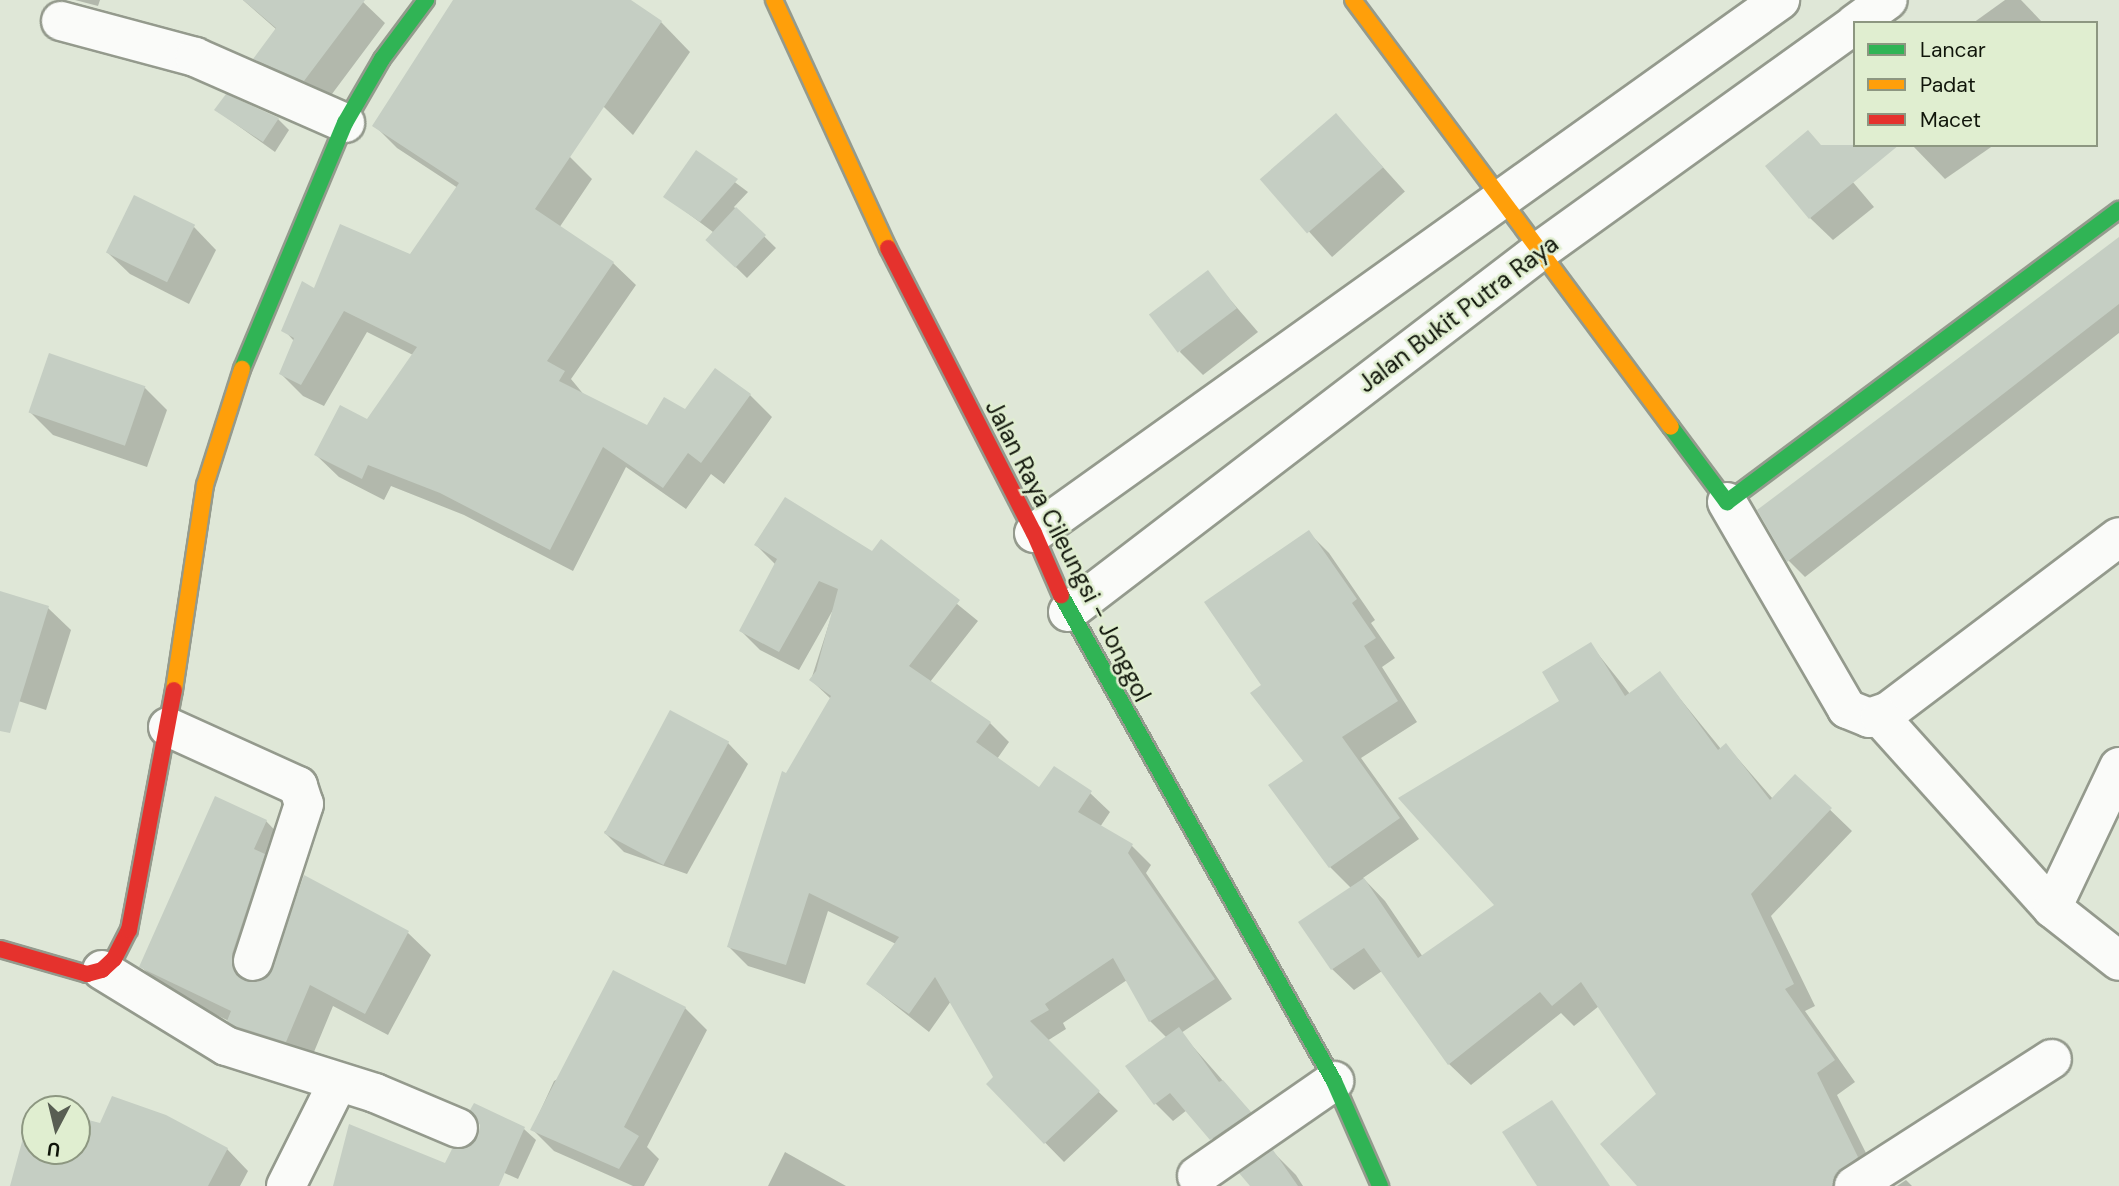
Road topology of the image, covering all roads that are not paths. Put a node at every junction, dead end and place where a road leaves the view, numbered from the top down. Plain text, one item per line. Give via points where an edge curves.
1 (426, 0) edge
2 (774, 0) edge
3 (1353, 0) edge
4 (1780, 0) edge
5 (1888, 0) edge
6 (61, 21) dead end
7 (1859, 21) edge
8 (1853, 25) edge
9 (345, 123) junction
10 (1499, 197) junction
11 (2119, 210) edge
12 (1541, 250) junction
13 (1727, 502) junction
14 (1034, 533) junction
15 (2119, 537) edge
16 (1068, 612) junction
17 (1880, 718) junction
18 (168, 727) junction
19 (2119, 767) edge
20 (2052, 908) junction
21 (0, 949) edge
22 (253, 961) dead end
23 (2119, 961) edge
24 (102, 970) junction
25 (2052, 1059) dead end
26 (1334, 1080) junction
27 (337, 1084) junction
28 (458, 1128) dead end
29 (1197, 1176) dead end
30 (286, 1186) edge
31 (1380, 1186) edge
32 (1854, 1186) edge

1 - 9 street via 382,59
2 - 14 street, Jalan Raya Cileungsi - Jonggol via 899,271
3 - 10 street
4 - 10 street
5 - 7 street, Jalan Bukit Putra Raya
6 - 9 street via 195,57
8 - 12 street, Jalan Bukit Putra Raya
9 - 18 street via 227,404 205,485
10 - 12 street
10 - 14 street
11 - 13 street
12 - 13 street
12 - 16 street, Jalan Bukit Putra Raya
13 - 17 street via 1847,709 1858,716
14 - 16 street, Jalan Raya Cileungsi - Jonggol
15 - 17 street
16 - 26 street, Jalan Raya Cileungsi - Jonggol
17 - 20 street
18 - 22 street via 298,786 304,804
18 - 24 street via 129,930 114,959
19 - 20 street
20 - 23 street
21 - 24 street via 87,974
24 - 27 street via 226,1046
25 - 32 street
26 - 29 street
26 - 31 street, Jalan Raya Cileungsi - Jonggol
27 - 28 street via 375,1093
27 - 30 street

